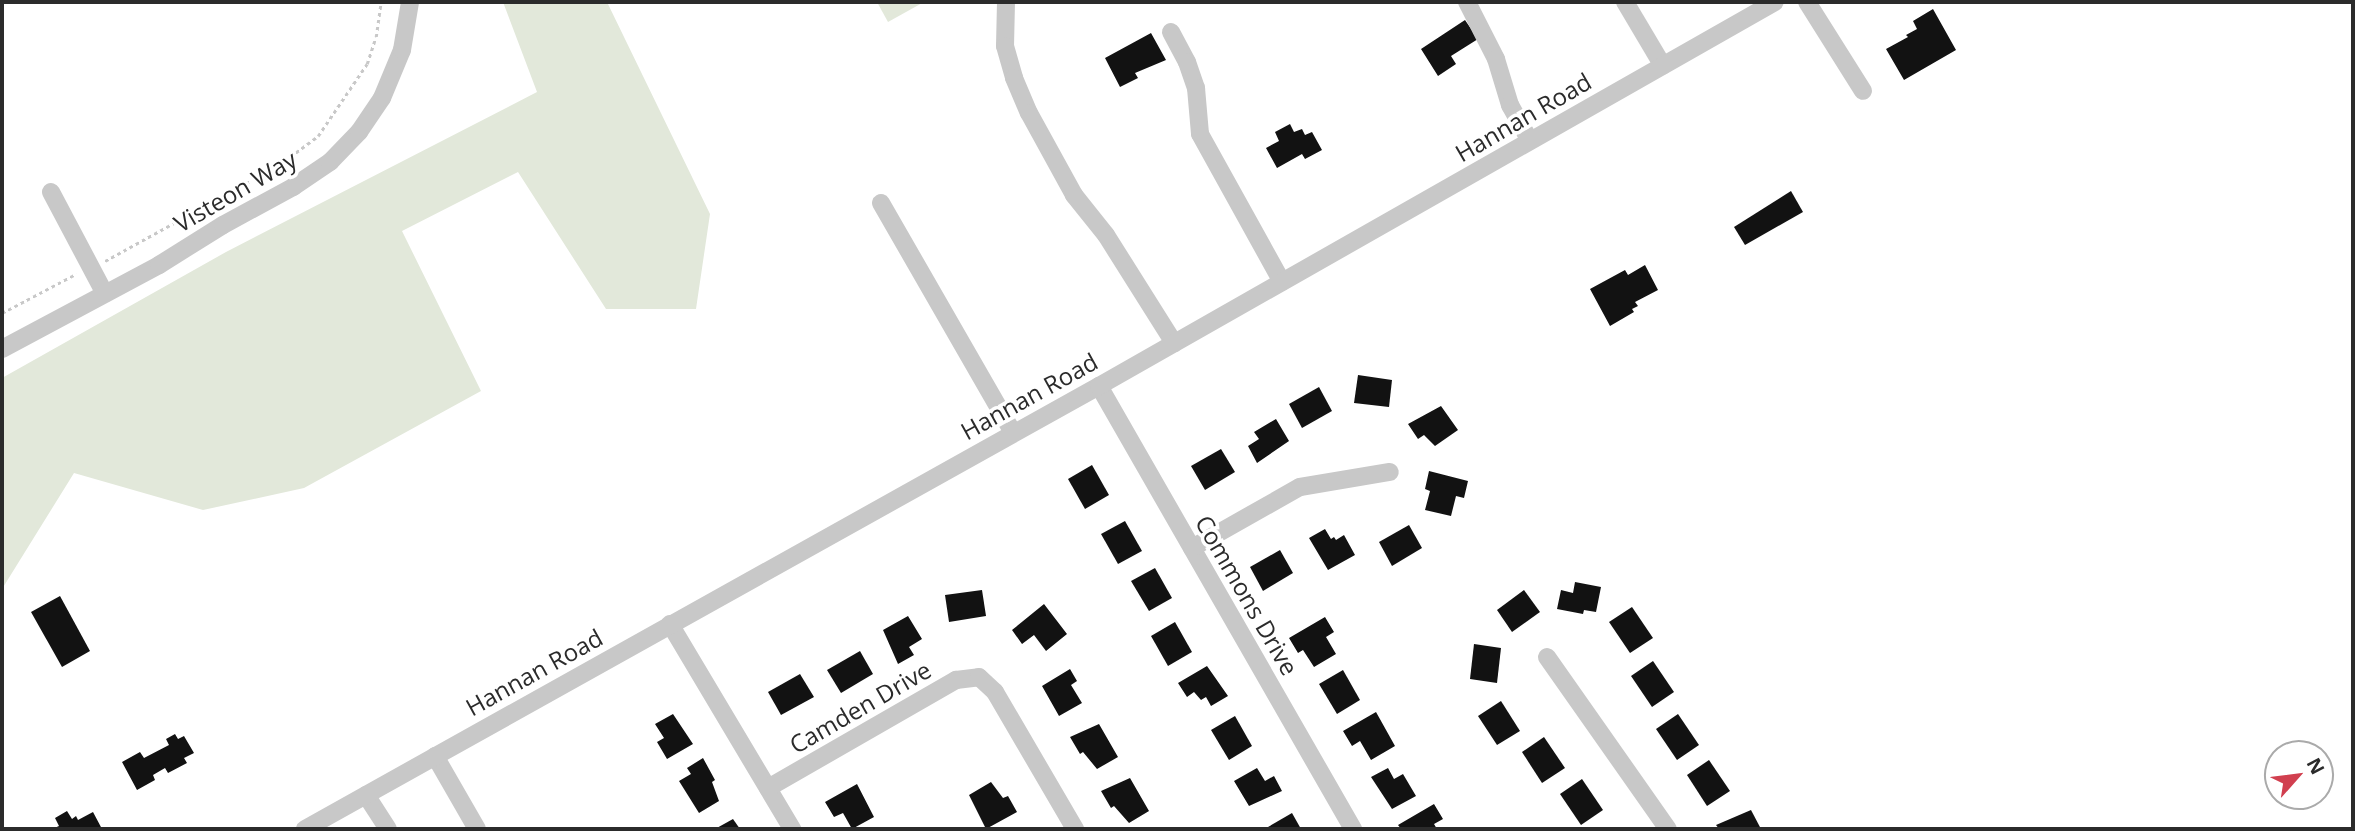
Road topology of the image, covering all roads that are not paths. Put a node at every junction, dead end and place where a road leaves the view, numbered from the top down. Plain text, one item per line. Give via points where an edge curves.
1 (410, 2) edge
2 (1006, 2) edge
3 (1467, 2) edge
4 (1625, 2) edge
5 (1775, 2) edge
6 (1807, 2) edge
7 (1171, 32) dead end
8 (1663, 66) junction
9 (1863, 91) dead end
10 (1530, 141) junction
11 (51, 192) dead end
12 (881, 202) dead end
13 (1282, 282) junction
14 (105, 294) junction
15 (1174, 343) junction
16 (2, 349) edge
17 (1099, 386) junction
18 (1013, 433) junction
19 (1390, 472) dead end
20 (1192, 548) junction
21 (670, 624) junction
22 (1547, 657) dead end
23 (435, 756) junction
24 (768, 788) junction
25 (366, 795) junction
26 (305, 829) edge
27 (388, 829) edge
28 (478, 829) edge
29 (792, 829) edge
30 (1075, 829) edge
31 (1353, 829) edge
32 (1668, 829) edge

1 - 14 street, Visteon Way via 402,50 388,86 369,118 339,153 293,187
2 - 15 street via 1005,46 1029,114 1074,195 1106,235
3 - 10 street
4 - 8 street
5 - 8 street, Hannan Road
6 - 9 street
7 - 13 street via 1196,88 1200,135
8 - 10 street, Hannan Road
10 - 13 street, Hannan Road
11 - 14 street
12 - 18 street
13 - 15 street, Hannan Road
14 - 16 street, Visteon Way
15 - 17 street, Hannan Road
17 - 18 street, Hannan Road
17 - 20 street, Commons Drive
18 - 21 street, Hannan Road
19 - 20 street via 1300,487
20 - 31 street, Commons Drive
21 - 23 street, Hannan Road
21 - 24 street
22 - 32 street
23 - 25 street, Hannan Road
23 - 28 street
24 - 29 street
24 - 30 street, Camden Drive via 956,680 979,677 995,692
25 - 26 street, Hannan Road
25 - 27 street

